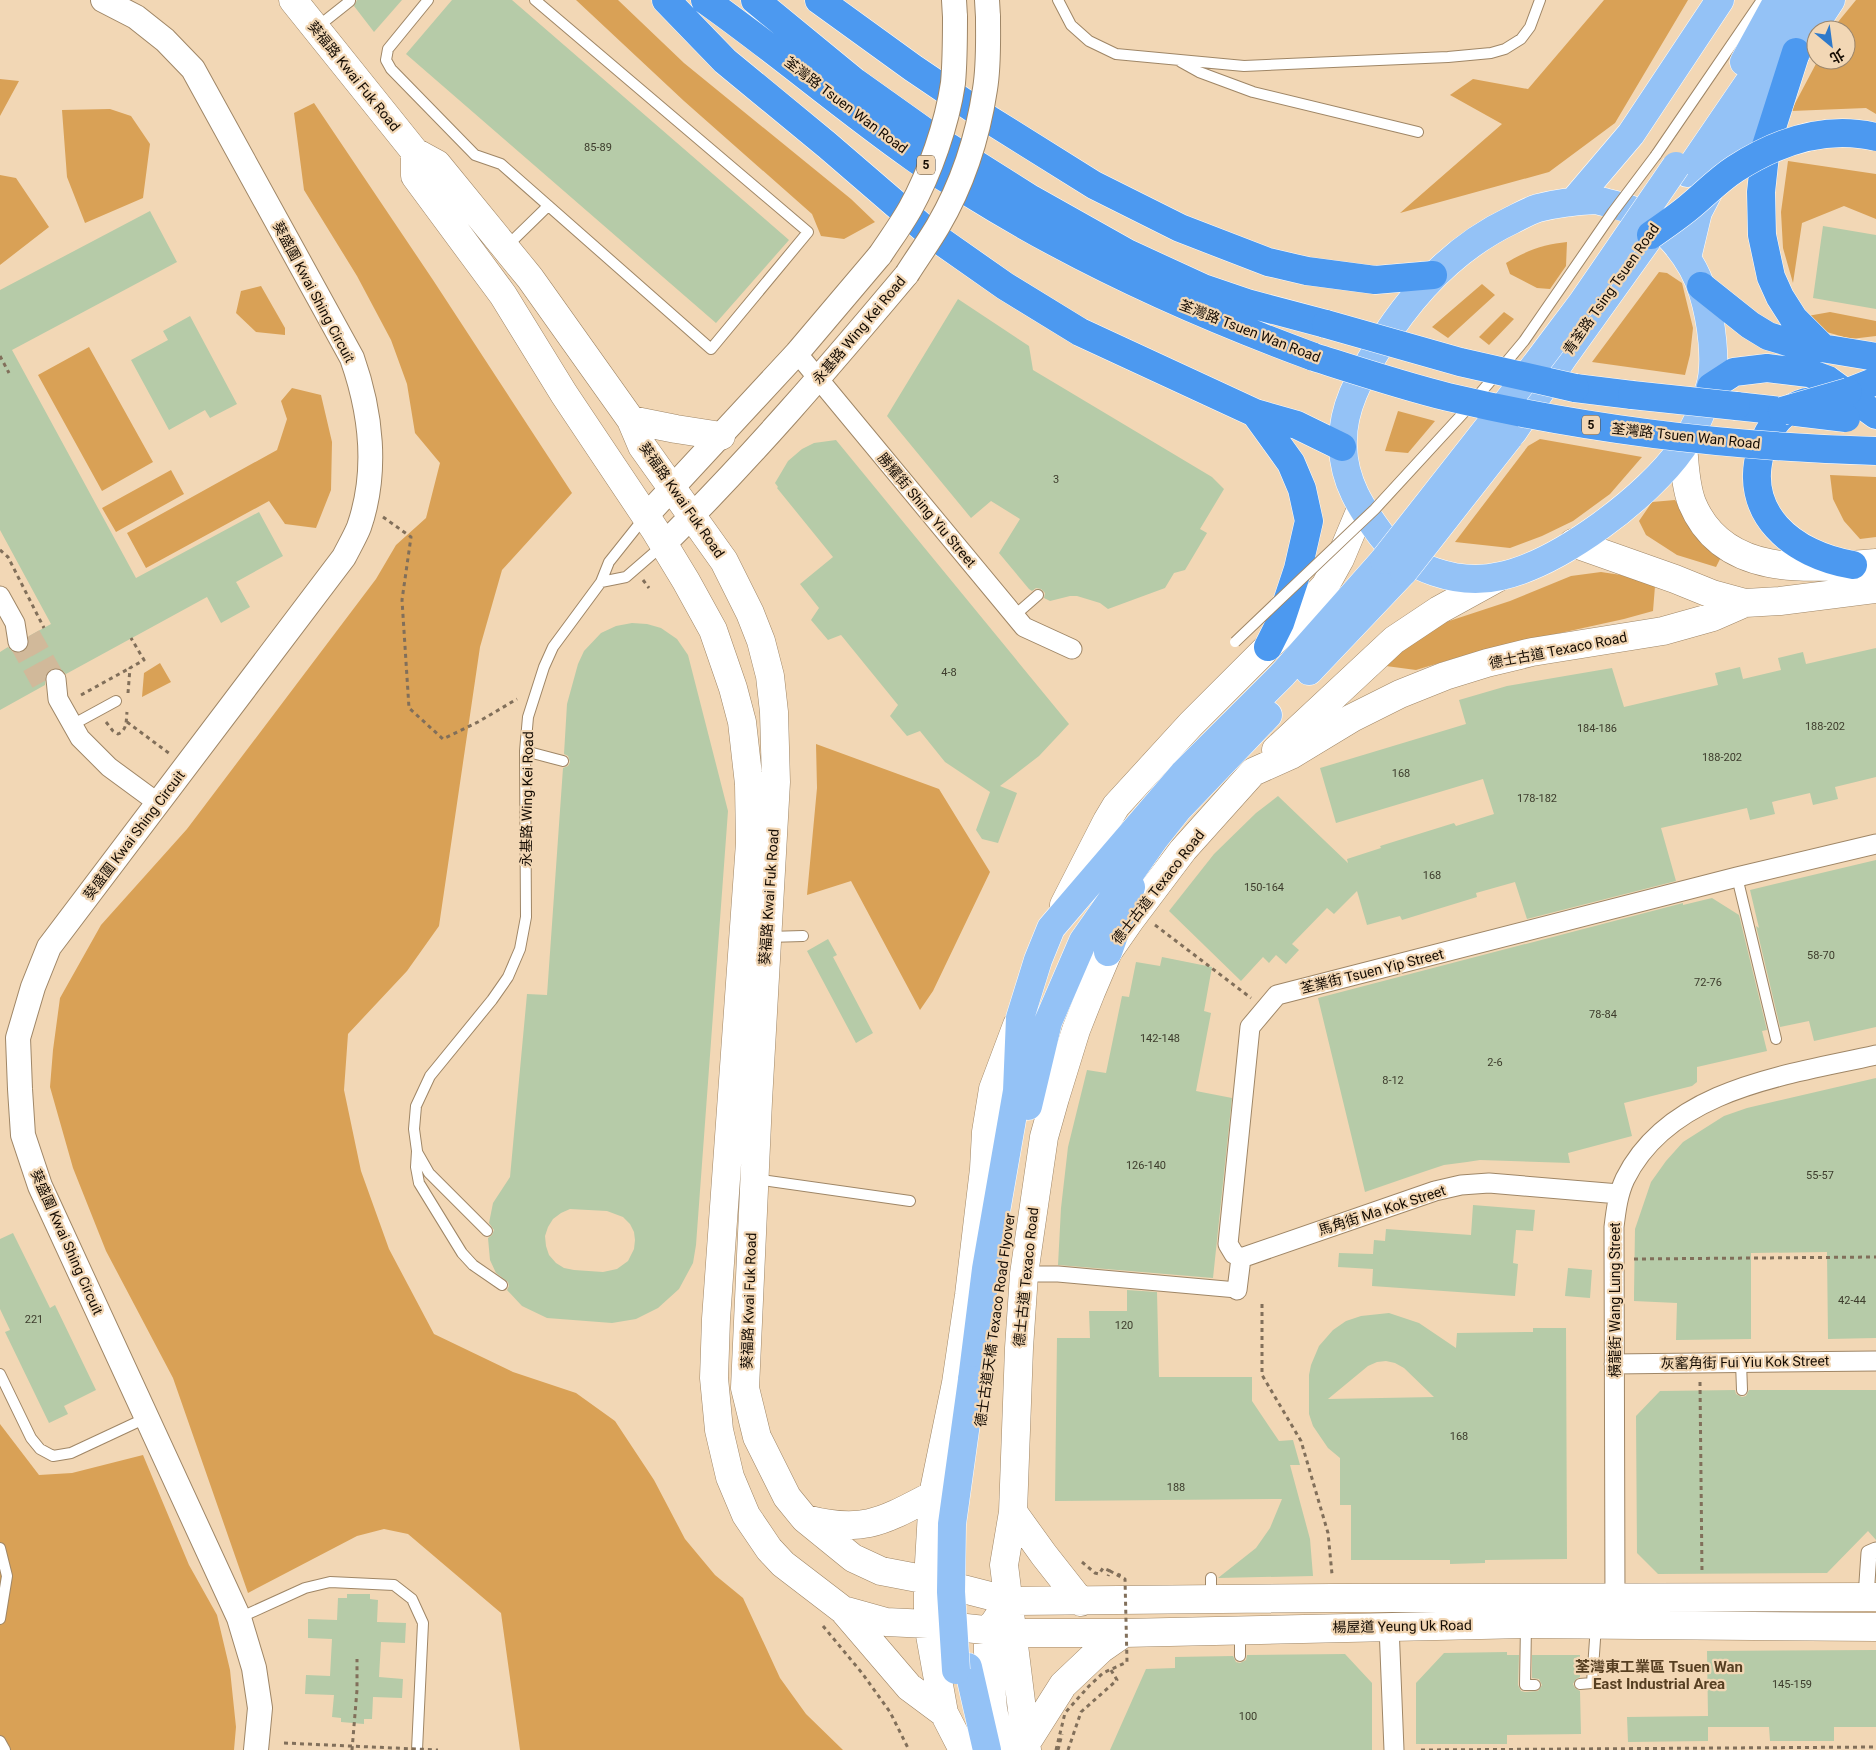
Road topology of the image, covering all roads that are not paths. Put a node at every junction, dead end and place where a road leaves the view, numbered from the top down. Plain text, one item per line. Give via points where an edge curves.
1 (293, 0) edge
2 (428, 0) edge
3 (534, 0) edge
4 (666, 0) edge
5 (705, 0) edge
6 (755, 0) edge
7 (819, 0) edge
8 (1058, 0) edge
9 (1540, 0) edge
10 (1720, 0) edge
11 (1762, 0) edge
12 (1778, 0) edge
13 (1806, 0) edge
14 (1831, 0) edge
15 (350, 1) dead end
16 (117, 3) edge
17 (988, 8) edge
18 (954, 9) edge
19 (316, 29) junction
20 (1796, 52) junction
21 (1176, 60) junction
22 (1418, 132) dead end
23 (1876, 136) edge
24 (414, 152) junction
25 (1673, 165) junction
26 (1574, 201) junction
27 (548, 206) junction
28 (1652, 234) junction
29 (505, 248) junction
30 (1686, 258) junction
31 (1433, 275) junction
32 (1701, 286) junction
33 (1822, 348) junction
34 (797, 352) junction
35 (1876, 357) edge
36 (818, 379) junction
37 (1876, 381) edge
38 (1711, 387) junction
39 (1866, 408) edge
40 (1782, 411) junction
41 (1255, 412) junction
42 (631, 420) junction
43 (1876, 420) edge
44 (721, 436) junction
45 (1683, 446) junction
46 (1342, 447) junction
47 (1876, 452) edge
48 (672, 488) junction
49 (1362, 509) junction
50 (646, 516) junction
51 (693, 516) junction
52 (1574, 543) junction
53 (664, 544) junction
54 (1864, 564) edge
55 (1394, 565) junction
56 (1499, 577) junction
57 (602, 582) junction
58 (1873, 593) edge
59 (1038, 595) dead end
60 (0, 596) edge
61 (1745, 603) junction
62 (1014, 616) junction
63 (31, 635) tunnel mouth
64 (1235, 642) dead end
65 (1268, 647) junction
66 (1072, 649) dead end
67 (49, 683) tunnel mouth
68 (116, 701) dead end
69 (72, 725) junction
70 (525, 751) junction
71 (563, 761) dead end
72 (1253, 772) junction
73 (158, 803) junction
74 (1876, 844) edge
75 (1134, 848) junction
76 (1737, 877) junction
77 (1051, 928) junction
78 (803, 936) dead end
79 (767, 937) junction
80 (1108, 952) junction
81 (1020, 1018) junction
82 (1776, 1039) dead end
83 (1876, 1055) edge
84 (417, 1151) junction
85 (754, 1179) junction
86 (1619, 1194) junction
87 (910, 1201) dead end
88 (487, 1231) dead end
89 (1241, 1258) junction
90 (1024, 1274) junction
91 (502, 1285) dead end
92 (1237, 1290) joint
93 (1876, 1361) edge
94 (1741, 1362) junction
95 (1614, 1364) junction
96 (0, 1374) edge
97 (980, 1381) junction
98 (1742, 1390) dead end
99 (146, 1418) junction
100 (933, 1495) junction
101 (1013, 1512) junction
102 (805, 1519) junction
103 (0, 1548) edge
104 (1876, 1550) edge
105 (928, 1580) junction
106 (1871, 1596) edge
107 (1615, 1597) junction
108 (1010, 1602) junction
109 (1081, 1602) junction
110 (843, 1610) junction
111 (239, 1618) junction
112 (0, 1619) edge
113 (928, 1624) junction
114 (1526, 1624) junction
115 (1606, 1624) junction
116 (1389, 1626) junction
117 (1876, 1627) edge
118 (1001, 1632) junction
119 (1124, 1633) junction
120 (1580, 1684) dead end
121 (1534, 1685) dead end
122 (944, 1713) junction
123 (0, 1741) edge
124 (1018, 1748) edge
125 (5, 1750) edge
126 (256, 1750) edge
127 (417, 1750) edge
128 (963, 1750) edge
129 (971, 1750) edge
130 (987, 1750) edge
131 (1394, 1750) edge

1 - 19 main road, 葵福路 Kwai Fuk Road
2 - 27 lane via 388,49 386,60 391,69 475,155 501,164
3 - 27 lane via 808,232 711,349
4 - 41 highway via 724,60 928,232 1080,332
5 - 47 highway, 荃灣路 Tsuen Wan Road / 5, bridge via 914,157 996,209 1121,278 1199,313 1314,357 1447,396 1560,420 1716,440
6 - 40 highway, 荃灣路 Tsuen Wan Road / 5, bridge via 855,82 928,134 1030,199 1127,253 1203,288 1247,304 1460,362 1575,388
7 - 31 highway via 990,120 1094,185 1180,228 1268,262 1307,271 1375,280
8 - 21 lane via 1071,25 1089,42 1116,54
9 - 21 lane via 1530,27 1521,39 1491,53 1448,58 1244,66
10 - 26 main road via 1631,134
11 - 25 lane
12 - 25 main road, 青荃路 Tsing Tsuen Road via 1744,61
13 - 25 main road, 青荃路 Tsing Tsuen Road
14 - 20 main road
15 - 19 lane
16 - 73 street, 葵盛圍 Kwai Shing Circuit via 165,40 193,69 352,358 366,405 369,434 367,498 344,558
17 - 36 street, 永基路 Wing Kei Road, bridge via 985,89 962,174 938,226 907,274
18 - 34 street, 永基路 Wing Kei Road, bridge via 952,84 931,163 910,210 880,255
19 - 24 main road, 葵福路 Kwai Fuk Road
20 - 30 main road via 1723,164 1698,212
20 - 33 highway via 1766,146 1761,192 1762,235 1771,278 1780,297 1794,319
21 - 22 lane via 1252,92
23 - 28 highway, bridge via 1824,133 1788,142 1735,168
24 - 29 main road, 葵福路 Kwai Fuk Road via 437,164
24 - 50 main road, 葵福路 Kwai Fuk Road via 415,176 503,295 564,394
25 - 28 main road, 青荃路 Tsing Tsuen Road via 1673,194
25 - 55 main road, 青荃路 Tsing Tsuen Road, bridge via 1582,303 1490,425
25 - 64 lane, bridge via 1613,212 1524,341 1467,409 1375,509
26 - 30 main road via 1596,200 1631,210 1657,225
26 - 31 main road via 1536,209 1492,230 1459,252
27 - 29 lane
28 - 55 main road, 青荃路 Tsing Tsuen Road, bridge via 1509,437
29 - 42 main road, 葵福路 Kwai Fuk Road
30 - 32 main road
31 - 46 main road via 1396,319 1365,368 1346,411
32 - 33 highway via 1768,336
32 - 38 main road via 1713,345
33 - 35 highway
34 - 36 street, 勝耀街 Shing Yiu Street
34 - 44 street, 永基路 Wing Kei Road
36 - 51 street, 永基路 Wing Kei Road
36 - 62 street, 勝耀街 Shing Yiu Street
37 - 40 highway, bridge
38 - 39 highway via 1734,372 1767,368 1809,373 1828,380
38 - 45 main road
39 - 54 highway via 1836,398 1798,404 1771,427 1758,459 1756,480 1767,514 1791,542 1833,562
40 - 43 highway, 荃灣路 Tsuen Wan Road / 5, bridge
41 - 46 highway via 1297,425
41 - 65 highway via 1291,463 1302,489 1308,520 1298,568 1280,623
42 - 44 main road
42 - 48 main road, 葵福路 Kwai Fuk Road via 642,446
44 - 48 street, 永基路 Wing Kei Road
45 - 52 main road via 1635,498
45 - 54 main road via 1692,502 1718,540 1737,554 1779,565
46 - 49 main road via 1354,496
48 - 50 street, 永基路 Wing Kei Road
48 - 51 main road, 葵福路 Kwai Fuk Road
49 - 56 main road via 1401,556 1427,569 1467,578
49 - 65 main road via 1325,586
50 - 53 main road, 葵福路 Kwai Fuk Road
50 - 57 lane, 永基路 Wing Kei Road via 608,562
51 - 53 street, 永基路 Wing Kei Road
51 - 79 main road, 葵福路 Kwai Fuk Road via 724,561 750,613 770,676 776,782
52 - 56 main road via 1532,566
52 - 61 main road
53 - 57 lane, 永基路 Wing Kei Road via 626,577
53 - 110 main road, 葵福路 Kwai Fuk Road via 713,630 723,658 742,722 749,784 748,871 716,1319 714,1378 719,1430 737,1496 757,1532 783,1564
55 - 75 main road via 1296,686 1178,809
55 - 75 main road via 1183,774
56 - 72 main road via 1439,610 1394,640
57 - 70 lane, 永基路 Wing Kei Road via 552,648 528,717
58 - 61 main road, 德士古道 Texaco Road
59 - 62 lane
60 - 63 street via 15,623
61 - 72 main road, 德士古道 Texaco Road via 1713,617 1663,631 1532,652 1445,676 1400,694 1291,755
62 - 66 street, 勝耀街 Shing Yiu Street via 1024,627
65 - 77 main road via 1116,806
67 - 69 street
68 - 69 lane
69 - 73 street via 94,754
70 - 71 lane
70 - 84 lane, 永基路 Wing Kei Road via 526,917 520,949 508,977 492,1000 430,1076 416,1106 414,1129
72 - 80 main road, 德士古道 Texaco Road via 1183,850
73 - 99 street, 葵盛圍 Kwai Shing Circuit via 49,947 18,1038 23,1135 40,1186
74 - 76 street, 荃業街 Tsuen Yip Street
75 - 77 main road
75 - 80 main road
75 - 97 main road, 德士古道天橋 Texaco Road Flyover via 1083,941 1048,1022 1023,1132
76 - 82 lane
76 - 89 street, 荃業街 Tsuen Yip Street via 1277,995 1250,1028 1228,1244
77 - 81 main road
78 - 79 lane
79 - 85 main road, 葵福路 Kwai Fuk Road
80 - 90 main road, 德士古道 Texaco Road via 1076,1030 1044,1136
81 - 97 main road, 德士古道天橋 Texaco Road Flyover via 1017,1092 986,1269
81 - 100 main road via 993,1089 956,1383
83 - 86 street, 橫龍街 Wang Lung Street via 1750,1084 1704,1103 1674,1122 1648,1146 1637,1158
84 - 88 lane via 429,1173
84 - 91 lane, 永基路 Wing Kei Road via 419,1183 462,1254
85 - 87 lane
85 - 102 main road, 葵福路 Kwai Fuk Road via 746,1388 757,1437 787,1497
86 - 89 street, 馬角街 Ma Kok Street via 1488,1183 1461,1185
86 - 95 street, 橫龍街 Wang Lung Street via 1614,1227
89 - 92 street
90 - 92 street via 1058,1274
90 - 101 main road, 德士古道 Texaco Road via 1018,1348
93 - 94 street, 灰窰角街 Fui Yiu Kok Street
94 - 95 street, 灰窰角街 Fui Yiu Kok Street
94 - 98 lane
95 - 107 street, 橫龍街 Wang Lung Street
96 - 99 lane via 31,1438 40,1449 53,1456 71,1454
97 - 129 main road, 德士古道天橋 Texaco Road Flyover, bridge via 952,1524 951,1592 956,1670
97 - 130 main road, 德士古道天橋 Texaco Road Flyover via 966,1524 966,1562 968,1667
99 - 111 street, 葵盛圍 Kwai Shing Circuit
100 - 102 main road via 892,1516 862,1526
100 - 105 main road
101 - 108 main road, 德士古道 Texaco Road via 1004,1565
101 - 109 main road
102 - 105 main road, 葵福路 Kwai Fuk Road via 853,1558 881,1571
103 - 112 lane via 6,1576
104 - 106 street via 1869,1553
105 - 108 main road, 葵福路 Kwai Fuk Road
105 - 113 main road
106 - 107 main road, 楊屋道 Yeung Uk Road
107 - 109 main road, 楊屋道 Yeung Uk Road via 1211,1588
107 - 115 street, 橫龍街 Wang Lung Street
108 - 109 main road, 楊屋道 Yeung Uk Road
108 - 118 main road
110 - 113 main road, 葵福路 Kwai Fuk Road via 886,1622
110 - 122 main road via 909,1687
111 - 126 street, 葵盛圍 Kwai Shing Circuit via 254,1668 260,1708
111 - 127 lane via 300,1590 330,1582 394,1585 412,1599 423,1622
113 - 118 main road, 楊屋道 Yeung Uk Road
113 - 122 main road
114 - 115 main road, 楊屋道 Yeung Uk Road
114 - 116 main road, 楊屋道 Yeung Uk Road
114 - 121 lane via 1525,1685
115 - 117 main road, 楊屋道 Yeung Uk Road
115 - 120 lane via 1592,1683
116 - 119 main road, 楊屋道 Yeung Uk Road via 1240,1642
116 - 131 street
118 - 119 main road, 楊屋道 Yeung Uk Road
118 - 124 main road via 988,1664 993,1709
119 - 124 main road via 1101,1649 1063,1685
122 - 128 main road
123 - 125 lane

